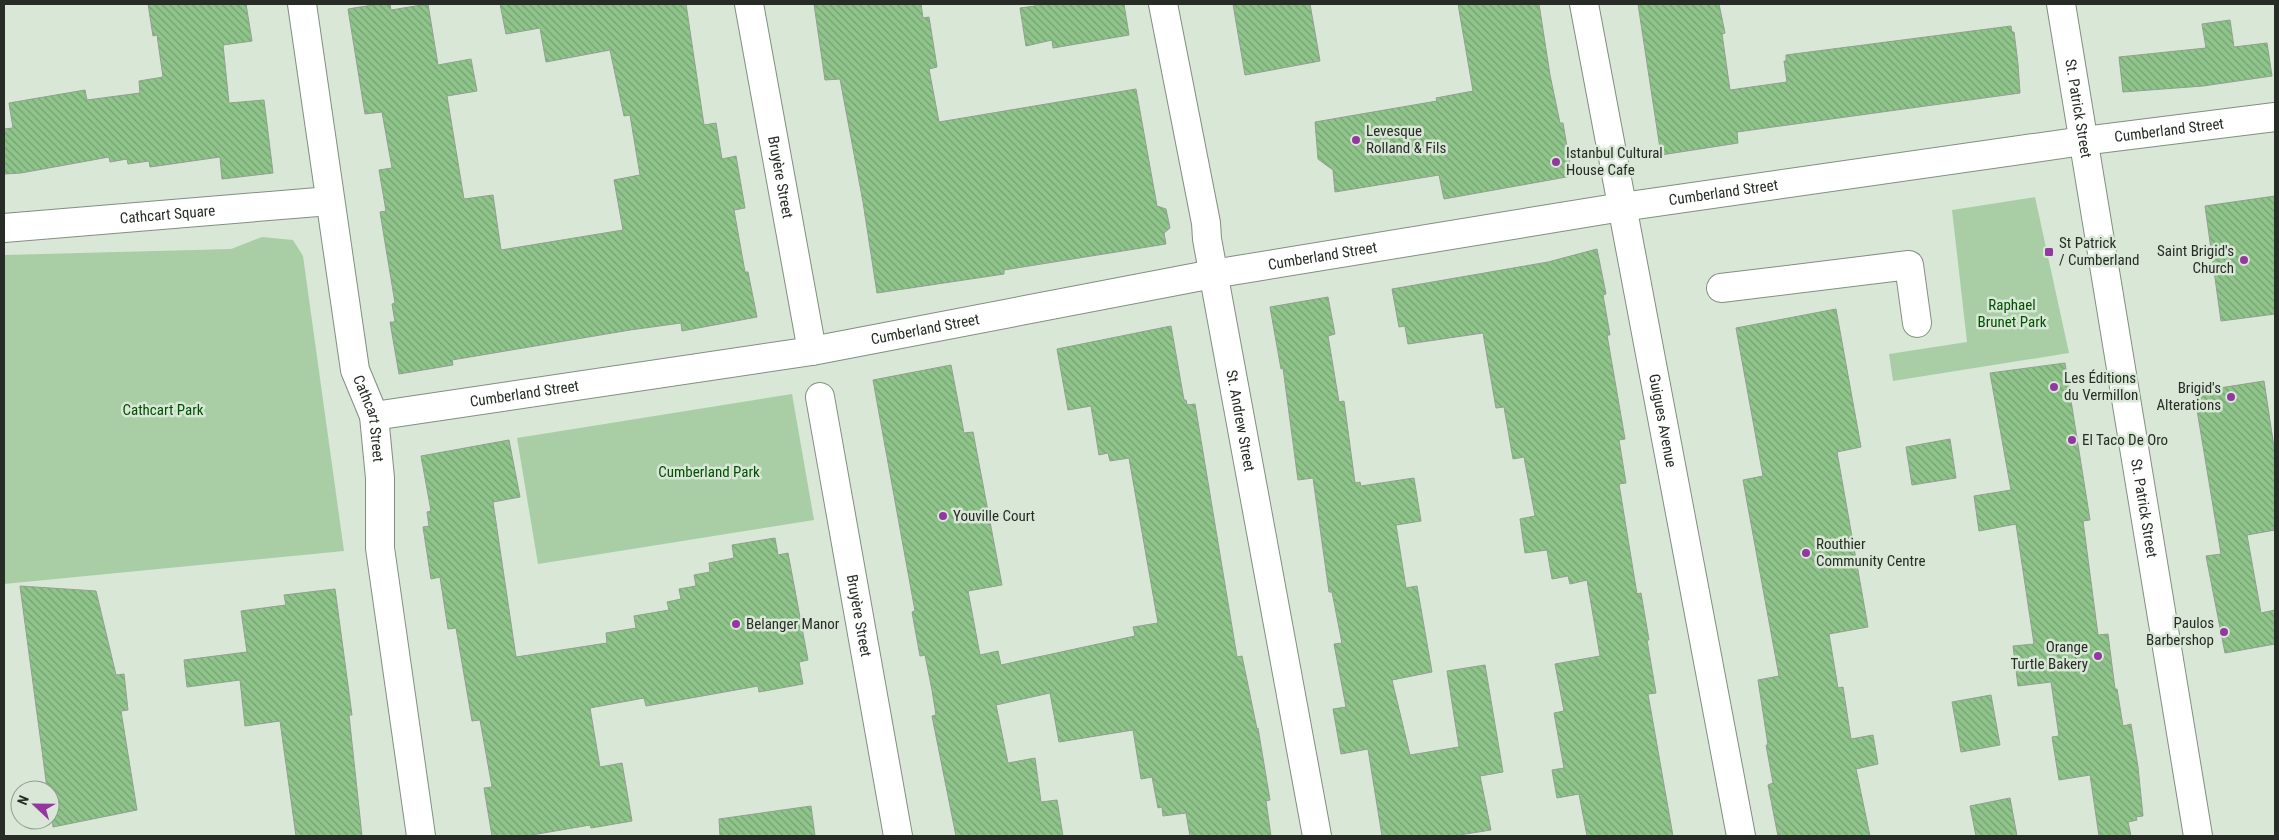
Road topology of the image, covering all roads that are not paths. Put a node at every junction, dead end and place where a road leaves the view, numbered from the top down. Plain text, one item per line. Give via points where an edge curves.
1 (302, 4) edge
2 (749, 4) edge
3 (1163, 4) edge
4 (1584, 4) edge
5 (2061, 4) edge
6 (2275, 117) edge
7 (2083, 141) junction
8 (330, 201) junction
9 (1622, 208) junction
10 (4, 228) edge
11 (1213, 274) junction
12 (1721, 288) dead end
13 (1917, 323) dead end
14 (812, 351) junction
15 (820, 397) dead end
16 (374, 416) junction
17 (421, 836) edge
18 (898, 836) edge
19 (1317, 836) edge
20 (1741, 836) edge
21 (2198, 836) edge

1 - 8 street, Cathcart Street
2 - 14 street, Bruyère Street
3 - 11 street, St. Andrew Street
4 - 9 street, Guigues Avenue
5 - 7 street, St. Patrick Street
6 - 7 street, Cumberland Street
7 - 9 street, Cumberland Street
7 - 21 street, St. Patrick Street
8 - 10 street, Cathcart Square
8 - 16 street, Cathcart Street via 355,370
9 - 11 street, Cumberland Street
9 - 20 street, Guigues Avenue
11 - 14 street, Cumberland Street
11 - 19 street, St. Andrew Street
12 - 13 street via 1909,265
14 - 16 street, Cumberland Street
15 - 18 street, Bruyère Street
16 - 17 street, Cathcart Street via 380,478 380,548

